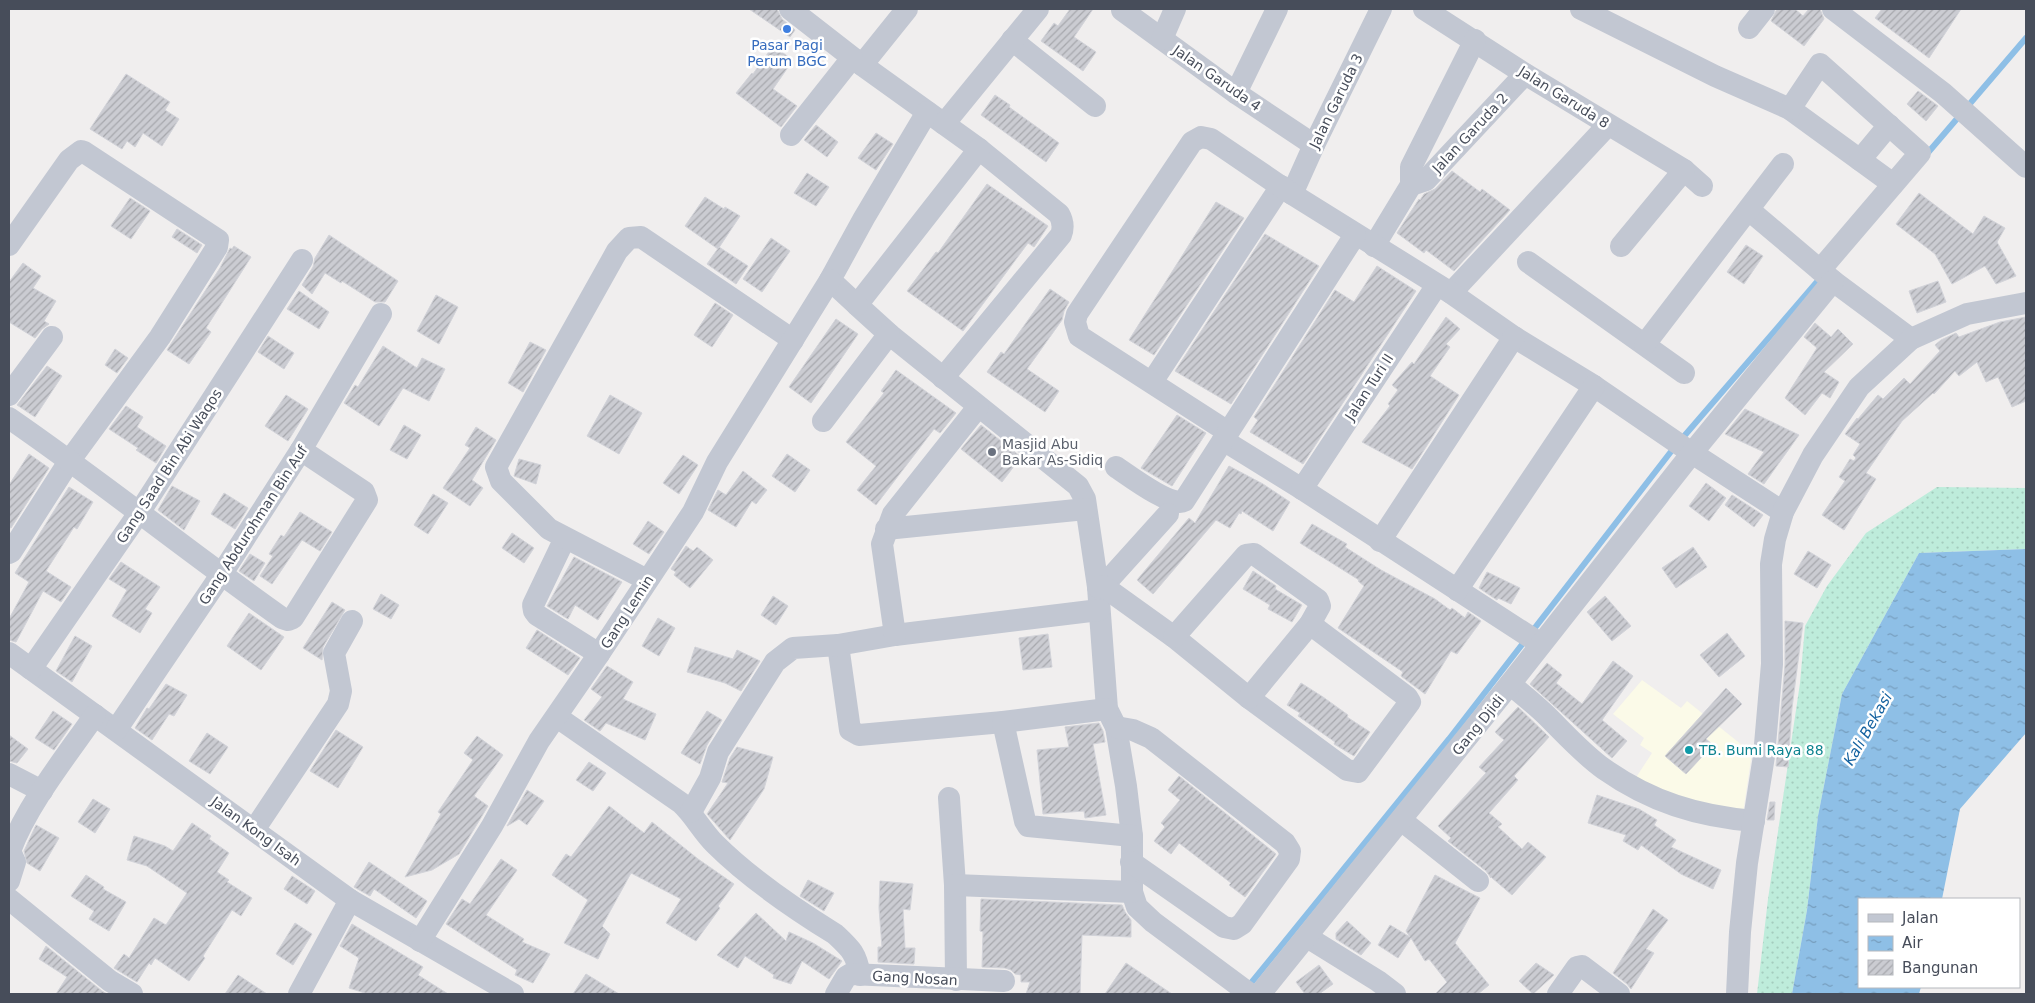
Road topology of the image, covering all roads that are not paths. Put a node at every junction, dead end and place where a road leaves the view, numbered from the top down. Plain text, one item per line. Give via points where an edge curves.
1 (790, 9) edge
2 (907, 9) edge
3 (1038, 9) edge
4 (1175, 9) edge
5 (1277, 9) edge
6 (1380, 9) edge
7 (1424, 9) edge
8 (1581, 9) edge
9 (1764, 9) edge
10 (1834, 9) edge
11 (1122, 10) edge
12 (1749, 28) dead end
13 (1162, 39) junction
14 (1012, 40) junction
15 (1475, 40) junction
16 (857, 61) junction
17 (1525, 74) junction
18 (1236, 93) junction
19 (1095, 106) dead end
20 (1790, 109) junction
21 (936, 118) junction
22 (1608, 125) junction
23 (1889, 125) junction
24 (791, 135) dead end
25 (1314, 144) junction
26 (979, 149) junction
27 (1860, 160) junction
28 (1783, 164) dead end
29 (2026, 167) edge
30 (1684, 170) junction
31 (1893, 184) junction
32 (1411, 185) junction
33 (1702, 186) dead end
34 (1286, 190) junction
35 (1749, 210) junction
36 (1365, 240) junction
37 (9, 245) edge
38 (1621, 246) dead end
39 (302, 260) dead end
40 (1528, 262) dead end
41 (1827, 275) junction
42 (830, 280) junction
43 (1444, 289) junction
44 (2026, 303) edge
45 (857, 305) junction
46 (381, 314) dead end
47 (889, 334) junction
48 (52, 336) dead end
49 (1514, 336) junction
50 (1911, 339) junction
51 (793, 340) junction
52 (1645, 344) junction
53 (1684, 373) dead end
54 (943, 378) junction
55 (1152, 382) junction
56 (1594, 386) junction
57 (9, 395) edge
58 (978, 407) junction
59 (9, 418) edge
60 (823, 421) dead end
61 (1225, 436) junction
62 (301, 450) junction
63 (1692, 452) junction
64 (70, 460) junction
65 (1116, 467) dead end
66 (1302, 489) junction
67 (1086, 509) junction
68 (1783, 512) junction
69 (140, 513) junction
70 (1168, 514) dead end
71 (886, 529) junction
72 (565, 538) junction
73 (1380, 541) junction
74 (9, 553) edge
75 (221, 576) junction
76 (647, 580) junction
77 (1101, 586) junction
78 (1457, 590) junction
79 (1099, 610) junction
80 (352, 621) dead end
81 (1310, 624) junction
82 (895, 635) junction
83 (1174, 637) junction
84 (1541, 644) junction
85 (838, 645) junction
86 (9, 653) edge
87 (599, 654) junction
88 (31, 669) junction
89 (1510, 684) junction
90 (1249, 698) junction
91 (95, 715) junction
92 (557, 716) junction
93 (1112, 718) junction
94 (1003, 722) junction
95 (116, 730) junction
96 (9, 774) edge
97 (42, 791) junction
98 (949, 798) dead end
99 (691, 812) junction
100 (1401, 820) junction
101 (1754, 822) junction
102 (254, 830) junction
103 (1132, 836) junction
104 (1131, 862) junction
105 (9, 881) edge
106 (1478, 882) dead end
107 (955, 885) junction
108 (1132, 892) junction
109 (9, 900) edge
110 (350, 900) junction
111 (1307, 937) junction
112 (420, 941) junction
113 (860, 975) junction
114 (956, 980) junction
115 (1004, 981) dead end
116 (132, 994) edge
117 (299, 994) edge
118 (513, 994) edge
119 (836, 994) edge
120 (1250, 994) edge
121 (1260, 994) edge
122 (1395, 994) edge
123 (1558, 994) edge
124 (1619, 994) edge
125 (1736, 994) edge

1 - 16 street
2 - 16 street
3 - 14 street, Gang Lemin
4 - 13 street
5 - 18 street
6 - 25 street, Jalan Garuda 3
7 - 15 street, Jalan Garuda 8
8 - 20 street via 1715,76
9 - 12 street
10 - 29 street via 1943,93
11 - 13 street, Jalan Garuda 4
13 - 18 street, Jalan Garuda 4
14 - 19 street
14 - 21 street, Gang Lemin
15 - 17 street, Jalan Garuda 8
15 - 32 street, Jalan Garuda 2 via 1411,167
16 - 21 street
16 - 24 street
17 - 22 street, Jalan Garuda 8
17 - 32 street, Jalan Garuda 2 via 1426,180
18 - 25 street, Jalan Garuda 4
20 - 23 street via 1820,64
20 - 27 street
21 - 26 street
21 - 42 street, Gang Lemin via 864,218
22 - 30 street, Jalan Garuda 8
22 - 43 street, Jalan Turi II
23 - 27 street
23 - 31 street, Gang Djidi via 1920,152
25 - 34 street, Jalan Garuda 3
26 - 45 street
26 - 54 street via 1059,214 1064,223 1063,230
27 - 31 street
28 - 35 street
30 - 33 street, Jalan Garuda 8
30 - 38 street
31 - 41 street, Gang Djidi
32 - 36 street, Jalan Garuda 2
34 - 36 street
34 - 55 street, Jalan Garuda 3
34 - 55 street via 1211,139 1201,137 1192,142 1077,314 1075,322 1079,336
35 - 41 street
35 - 52 street
36 - 43 street
36 - 61 street, Jalan Garuda 2
37 - 64 street via 69,160 81,151 218,240 218,247 160,337
39 - 69 street, Gang Saad Bin Abi Waqos
40 - 52 street
41 - 50 street
41 - 63 street, Gang Djidi
42 - 45 street
42 - 51 street, Gang Lemin
43 - 49 street
43 - 66 street, Jalan Turi II
44 - 50 street via 1967,314
45 - 47 street
46 - 62 street, Gang Abdurohman Bin Auf
47 - 54 street
47 - 60 street
48 - 57 street
49 - 56 street
49 - 73 street
50 - 68 street via 1860,387 1813,455
51 - 72 street via 641,237 629,238 618,251 496,467 501,480 534,516
51 - 76 street, Gang Lemin via 717,462 693,512
52 - 53 street
54 - 58 street
55 - 61 street
56 - 63 street
56 - 78 street
58 - 67 street via 1078,486
58 - 71 street via 893,514
59 - 64 street
61 - 65 street, Jalan Garuda 2 via 1181,503 1161,496
61 - 66 street
62 - 75 street, Gang Abdurohman Bin Auf
62 - 75 street via 364,492 367,500 363,508 293,618 282,618
63 - 68 street
63 - 84 street, Gang Djidi
64 - 69 street
64 - 74 street
66 - 73 street
67 - 71 street
67 - 77 street
68 - 101 street via 1771,564 1772,664
69 - 75 street
69 - 88 street, Gang Saad Bin Abi Waqos
70 - 77 street
71 - 82 street via 882,544
72 - 76 street
72 - 87 street via 533,605 534,611 537,616
73 - 78 street
75 - 95 street, Gang Abdurohman Bin Auf
76 - 87 street, Gang Lemin
77 - 79 street
77 - 83 street
78 - 84 street
79 - 82 street
79 - 93 street
80 - 102 street via 334,654 340,691 338,704
81 - 83 street via 1320,606 1318,600 1250,553
81 - 90 street
81 - 90 street via 1410,702 1359,771 1347,770
82 - 85 street
83 - 90 street
84 - 89 street, Gang Djidi
85 - 94 street via 850,730 856,734
85 - 99 street via 793,648 775,662 718,752 710,778
86 - 88 street, Jalan Kong Isah
87 - 92 street, Gang Lemin
88 - 91 street, Jalan Kong Isah
89 - 100 street, Gang Djidi
89 - 101 street via 1575,746 1603,769 1630,785 1660,801 1690,811
91 - 95 street, Jalan Kong Isah
91 - 97 street
92 - 99 street
92 - 112 street, Gang Lemin
93 - 94 street
93 - 103 street
93 - 104 street via 1152,738 1285,843 1290,851 1289,859 1242,924 1234,929 1224,927
94 - 103 street via 1028,826
95 - 102 street, Jalan Kong Isah
96 - 97 street
97 - 105 street via 10,850 15,862
98 - 107 street
99 - 113 street via 715,844 751,875 835,934 858,959
100 - 106 street
100 - 111 street, Gang Djidi
101 - 125 street
102 - 110 street, Jalan Kong Isah
103 - 104 street
104 - 108 street
107 - 108 street
107 - 114 street
108 - 120 street via 1137,907 1145,916
109 - 116 street
110 - 112 street, Jalan Kong Isah
110 - 117 street
111 - 121 street, Gang Djidi
111 - 122 street
112 - 118 street, Jalan Kong Isah
113 - 114 street, Gang Nosan
113 - 119 street, Gang Nosan via 847,976
114 - 115 street, Gang Nosan
123 - 124 street via 1582,966

